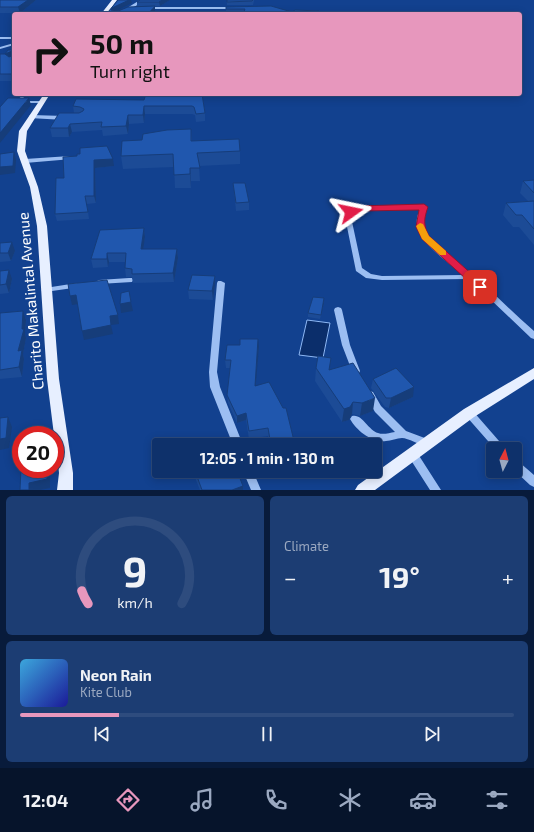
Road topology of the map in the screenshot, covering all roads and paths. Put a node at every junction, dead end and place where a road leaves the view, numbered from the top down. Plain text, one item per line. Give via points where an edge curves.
1 (117, 0) edge
2 (142, 0) edge
3 (183, 3) dead end
4 (156, 7) junction
5 (241, 8) edge
6 (128, 9) junction
7 (106, 12) edge
8 (120, 12) edge
9 (0, 38) edge
10 (12, 38) edge
11 (12, 45) edge
12 (0, 48) edge
13 (23, 96) edge
14 (45, 96) edge
15 (41, 102) junction
16 (31, 118) junction
17 (74, 118) edge
18 (70, 158) edge
19 (25, 161) junction
20 (470, 277) junction
21 (128, 280) dead end
22 (221, 283) dead end
23 (45, 290) junction
24 (338, 310) dead end
25 (534, 336) edge
26 (534, 373) edge
27 (469, 412) junction
28 (355, 419) dead end
29 (402, 434) junction
30 (235, 438) edge
31 (495, 442) edge
32 (426, 443) junction
33 (412, 454) junction
34 (522, 471) edge
35 (251, 478) edge
36 (534, 482) edge
37 (65, 490) edge
38 (256, 490) edge
39 (363, 490) edge
40 (436, 490) edge

1 - 7 main road
2 - 6 street
3 - 4 street via 161,3
4 - 5 street
4 - 6 street
6 - 8 street
9 - 10 street
11 - 12 street
13 - 15 street via 17,102
14 - 15 main road, Charito Makalintal Avenue
15 - 16 main road, Charito Makalintal Avenue
16 - 17 street
16 - 19 main road, Charito Makalintal Avenue via 21,138 21,151
18 - 19 street
19 - 23 main road, Charito Makalintal Avenue via 34,187 42,226
20 - 20 street via 369,276 359,269 348,216 358,209 424,207 420,216 420,227 426,237
20 - 25 street
21 - 23 street
22 - 30 street via 213,372 215,387
23 - 37 main road, Charito Makalintal Avenue via 53,379 66,472
24 - 29 street via 346,345 362,383 378,409
26 - 27 main road
27 - 31 street
27 - 32 main road
28 - 29 street via 374,437 384,438
29 - 32 street
32 - 33 main road
33 - 39 main road
33 - 40 street
34 - 36 street
35 - 38 street

